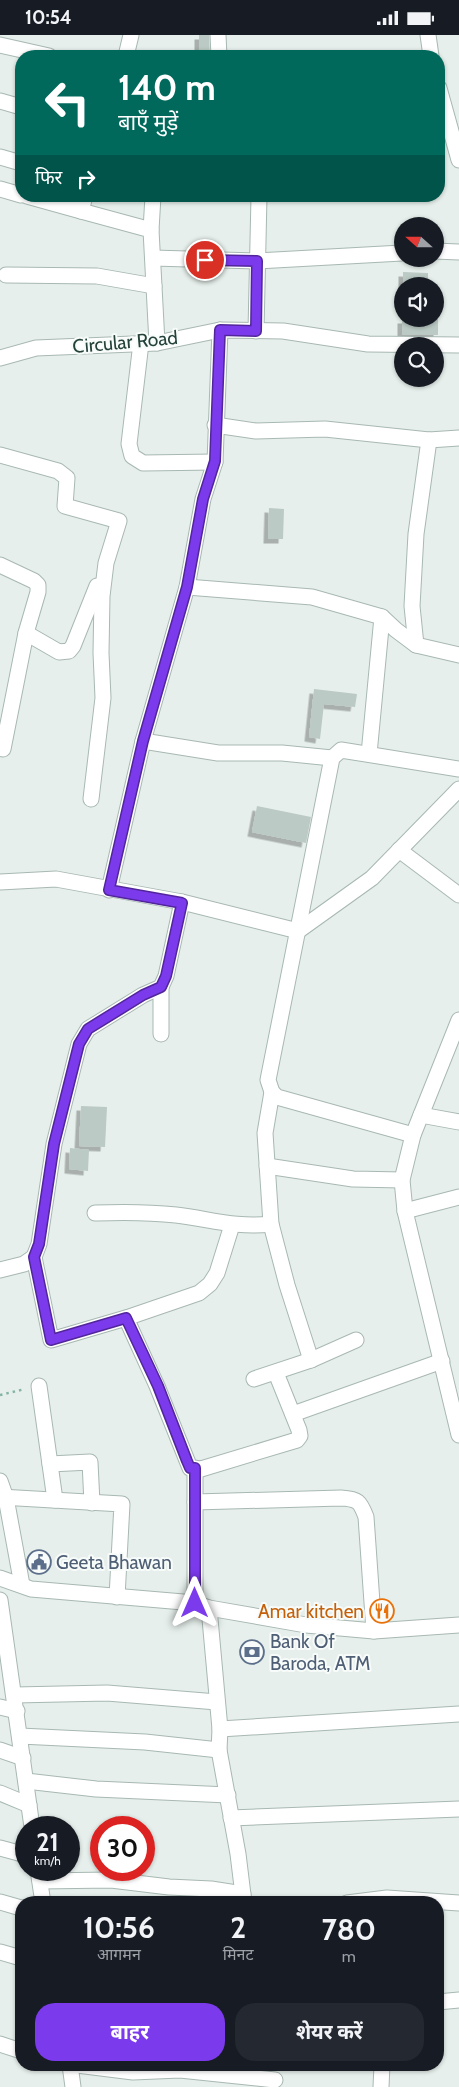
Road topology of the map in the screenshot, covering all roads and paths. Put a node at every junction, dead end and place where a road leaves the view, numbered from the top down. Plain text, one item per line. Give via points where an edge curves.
1 (131, 35) edge
2 (218, 35) edge
3 (428, 35) edge
4 (0, 45) edge
5 (22, 50) edge
6 (127, 50) edge
7 (219, 50) edge
8 (430, 50) edge
9 (1, 104) edge
10 (15, 106) edge
11 (445, 106) edge
12 (457, 140) edge
13 (0, 157) edge
14 (459, 160) edge
15 (15, 161) edge
16 (0, 189) edge
17 (15, 193) edge
18 (69, 202) edge
19 (149, 202) edge
20 (259, 202) edge
21 (83, 204) edge
22 (151, 230) junction
23 (444, 251) edge
24 (459, 252) edge
25 (394, 253) edge
26 (153, 259) junction
27 (257, 261) junction
28 (6, 275) dead end
29 (154, 286) junction
30 (220, 330) junction
31 (256, 331) junction
32 (141, 343) junction
33 (157, 343) junction
34 (459, 345) edge
35 (0, 359) edge
36 (215, 425) junction
37 (459, 438) edge
38 (429, 440) junction
39 (0, 455) edge
40 (215, 461) junction
41 (0, 565) edge
42 (97, 585) dead end
43 (187, 587) junction
44 (382, 617) junction
45 (26, 633) junction
46 (416, 645) junction
47 (459, 655) edge
48 (3, 727) edge
49 (143, 741) junction
50 (3, 749) dead end
51 (369, 754) junction
52 (332, 758) junction
53 (459, 769) edge
54 (459, 789) edge
55 (91, 799) dead end
56 (399, 850) junction
57 (0, 882) edge
58 (109, 890) junction
59 (459, 895) edge
60 (182, 903) junction
61 (298, 931) junction
62 (161, 987) junction
63 (459, 1020) edge
64 (162, 1034) dead end
65 (272, 1092) junction
66 (421, 1115) junction
67 (459, 1121) edge
68 (413, 1135) junction
69 (267, 1166) junction
70 (402, 1180) junction
71 (459, 1197) edge
72 (405, 1211) junction
73 (95, 1213) dead end
74 (271, 1224) junction
75 (232, 1225) junction
76 (34, 1257) junction
77 (0, 1270) edge
78 (126, 1318) junction
79 (356, 1340) dead end
80 (311, 1360) junction
81 (442, 1361) junction
82 (276, 1373) junction
83 (254, 1379) dead end
84 (39, 1386) joint
85 (0, 1395) edge
86 (293, 1414) junction
87 (459, 1435) edge
88 (50, 1464) junction
89 (195, 1468) junction
90 (0, 1481) edge
91 (3, 1498) edge
92 (55, 1500) junction
93 (195, 1502) junction
94 (92, 1503) junction
95 (0, 1578) edge
96 (22, 1585) junction
97 (117, 1597) junction
98 (0, 1600) edge
99 (202, 1606) junction
100 (459, 1625) edge
101 (374, 1631) junction
102 (4, 1660) edge
103 (15, 1695) junction
104 (217, 1702) junction
105 (0, 1707) edge
106 (17, 1711) junction
107 (459, 1714) edge
108 (220, 1729) junction
109 (20, 1735) junction
110 (0, 1750) edge
111 (219, 1750) junction
112 (23, 1758) junction
113 (26, 1781) junction
114 (0, 1793) edge
115 (228, 1795) junction
116 (29, 1805) junction
117 (459, 1809) edge
118 (30, 1816) edge
119 (231, 1819) junction
120 (0, 1848) edge
121 (15, 1852) edge
122 (80, 1878) edge
123 (40, 1881) edge
124 (42, 1896) edge
125 (236, 1896) edge
126 (243, 1896) edge
127 (0, 1902) edge
128 (444, 1903) edge
129 (459, 1903) edge
130 (15, 1906) edge
131 (0, 1952) edge
132 (15, 1956) edge
133 (459, 2000) edge
134 (444, 2001) edge
135 (0, 2044) edge
136 (15, 2049) edge
137 (71, 2071) edge
138 (180, 2071) edge
139 (382, 2071) edge
140 (275, 2077) edge
141 (73, 2087) edge
142 (381, 2087) edge

1 - 6 street
2 - 7 street
3 - 8 street
4 - 5 street
9 - 10 street
11 - 12 street
12 - 14 street
13 - 15 street
16 - 17 street
18 - 21 street
19 - 22 street
20 - 27 street
21 - 22 street
22 - 26 street
23 - 24 street
25 - 27 street
26 - 27 street
26 - 29 street
27 - 31 street
28 - 29 street via 97,276
29 - 33 street
30 - 31 street, Circular Road
30 - 33 street, Circular Road
30 - 36 street
31 - 34 street, Circular Road via 283,331 368,344
32 - 33 street, Circular Road
32 - 35 street, Circular Road via 36,348
32 - 40 street via 129,444 132,456 143,463
36 - 38 street via 256,431 325,429
36 - 40 street
37 - 38 street
38 - 46 street via 416,534 412,606
39 - 55 street via 58,471 67,479 65,506 119,521 106,563 102,596 103,698
40 - 43 street via 203,499
41 - 45 street via 38,585
42 - 45 street via 69,651 59,652
43 - 44 street via 312,597
43 - 49 street
44 - 46 street
44 - 51 street
45 - 48 street
46 - 47 street
48 - 50 street
49 - 52 street via 218,753 282,753
49 - 58 street
51 - 52 street via 341,750
51 - 53 street
52 - 61 street
54 - 56 street
56 - 59 street
56 - 61 street via 372,878
57 - 58 street via 56,879
58 - 60 street
60 - 61 street
60 - 62 street
61 - 65 street via 268,1080
62 - 64 street
62 - 76 street via 88,1029 79,1044 54,1144 39,1244
63 - 66 street
65 - 68 street via 277,1097
65 - 69 street via 265,1133
66 - 67 street
66 - 68 street
68 - 70 street
69 - 70 street via 353,1179
69 - 74 street
70 - 72 street
71 - 72 street
72 - 81 street
73 - 75 street via 175,1215
74 - 75 street
74 - 80 street
75 - 78 street via 217,1273 210,1284 199,1293
76 - 77 street via 24,1264
76 - 78 street via 51,1340
78 - 89 street via 158,1386 190,1468
79 - 80 street
80 - 82 street
81 - 86 street
81 - 87 street
82 - 83 street
82 - 86 street
84 - 85 path
84 - 88 street
86 - 89 street via 300,1436 293,1442 201,1469
88 - 92 street
88 - 94 street via 90,1462
89 - 93 street
90 - 91 street
91 - 92 street
91 - 96 street
92 - 94 street
93 - 99 street
93 - 101 street via 341,1498 362,1504 366,1517
94 - 97 street via 122,1504
95 - 96 street
96 - 97 street via 31,1589
97 - 99 street
98 - 102 street
99 - 101 street via 306,1625
99 - 104 street
100 - 101 street
102 - 103 street
103 - 104 street via 107,1693
103 - 106 street
104 - 108 street
105 - 106 street
106 - 109 street
107 - 108 street
108 - 111 street
109 - 111 street
109 - 112 street
110 - 112 street
111 - 115 street
112 - 113 street
113 - 115 street via 96,1789
113 - 116 street
114 - 116 street
115 - 119 street
116 - 118 street
117 - 119 street
119 - 126 street
120 - 121 street
122 - 125 street via 211,1889
123 - 124 street
127 - 130 street
128 - 129 street
131 - 132 street
133 - 134 street
135 - 136 street
137 - 141 street
138 - 140 street
139 - 142 street

